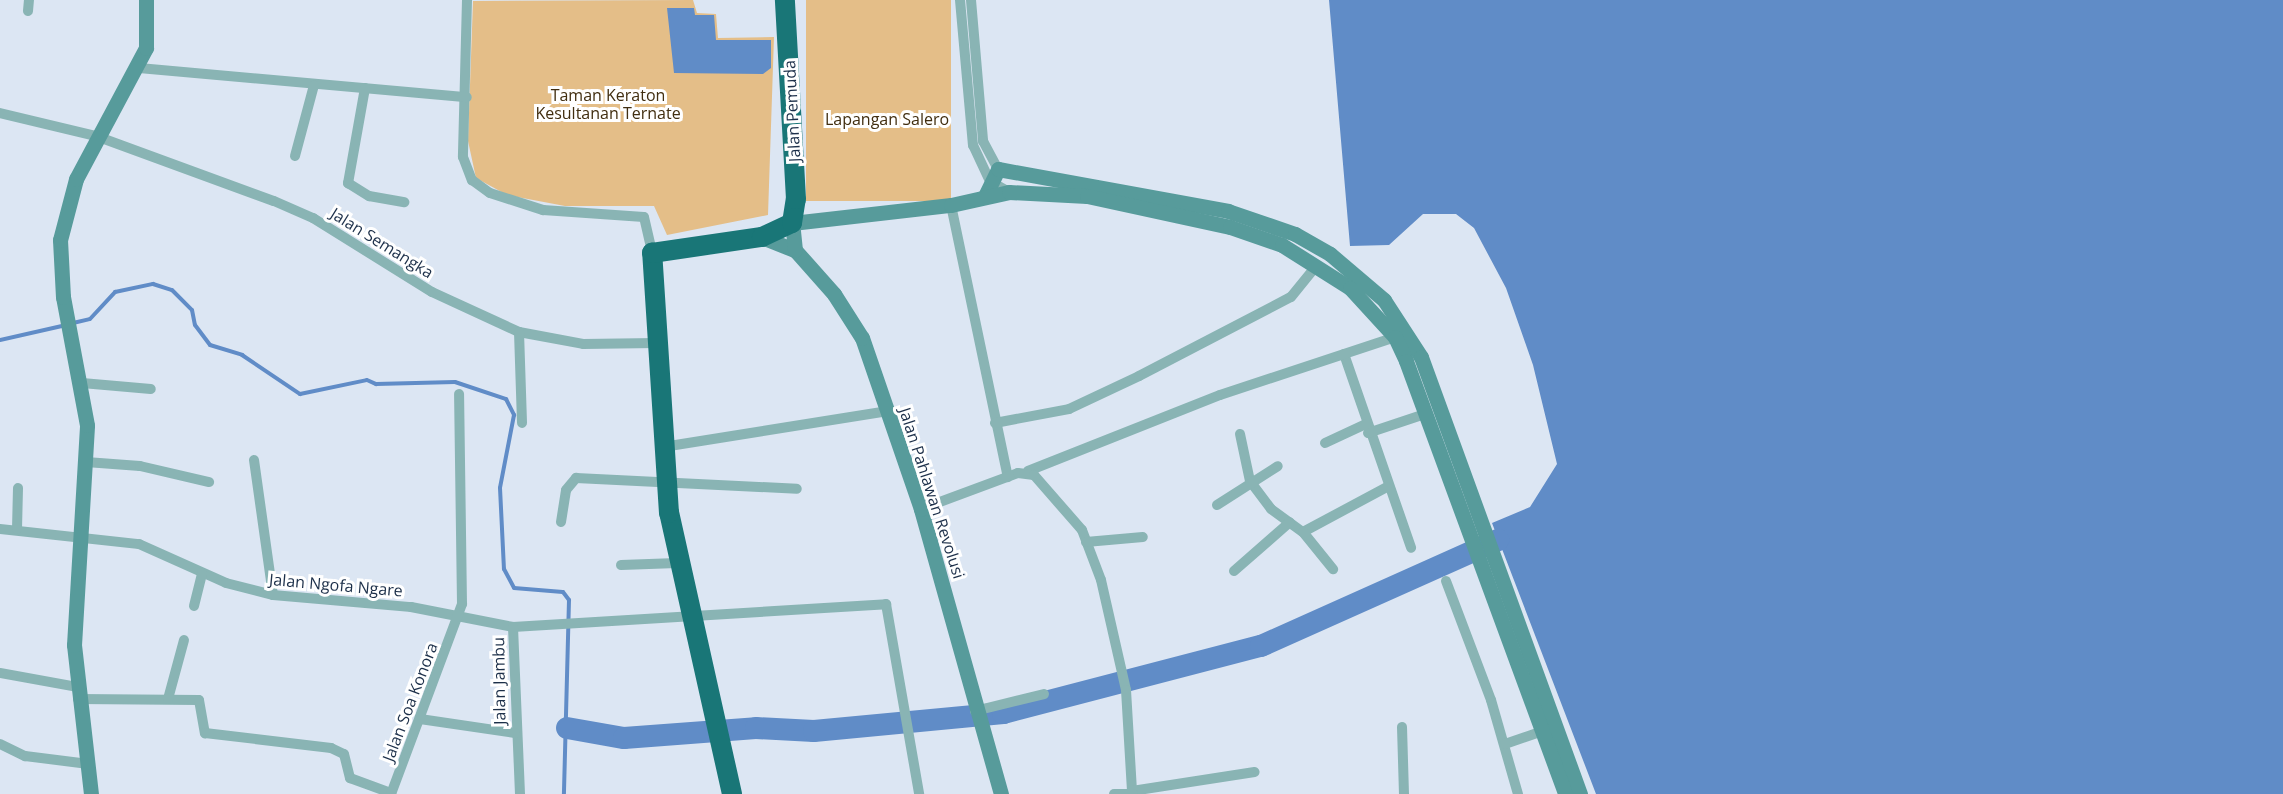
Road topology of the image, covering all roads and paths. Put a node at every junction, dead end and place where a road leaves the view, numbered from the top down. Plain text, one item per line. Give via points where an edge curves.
1 (146, 0) edge
2 (467, 0) edge
3 (785, 0) edge
4 (960, 0) edge
5 (971, 0) edge
6 (139, 68) junction
7 (314, 85) junction
8 (365, 88) junction
9 (467, 97) junction
10 (0, 113) edge
11 (96, 136) junction
12 (295, 156) dead end
13 (994, 175) junction
14 (1009, 192) junction
15 (985, 196) junction
16 (404, 202) dead end
17 (951, 205) junction
18 (792, 223) junction
19 (762, 237) junction
20 (795, 250) junction
21 (652, 254) junction
22 (1332, 255) junction
23 (1320, 267) junction
24 (519, 332) junction
25 (1395, 337) junction
26 (656, 343) junction
27 (1344, 354) junction
28 (1414, 359) junction
29 (82, 383) junction
30 (152, 389) dead end
31 (459, 394) dead end
32 (888, 411) junction
33 (1425, 414) junction
34 (522, 423) dead end
35 (995, 423) junction
36 (1367, 428) junction
37 (1240, 435) dead end
38 (1325, 443) dead end
39 (663, 447) junction
40 (254, 460) dead end
41 (86, 462) junction
42 (1278, 466) dead end
43 (1028, 471) junction
44 (1008, 477) junction
45 (1250, 481) junction
46 (209, 482) dead end
47 (666, 482) junction
48 (1386, 487) junction
49 (18, 488) dead end
50 (797, 489) dead end
51 (1217, 505) dead end
52 (921, 509) junction
53 (561, 522) dead end
54 (1290, 522) junction
55 (0, 529) edge
56 (17, 529) junction
57 (1475, 530) junction
58 (1303, 532) junction
59 (81, 535) junction
60 (1143, 537) dead end
61 (1086, 542) junction
62 (1411, 548) dead end
63 (677, 563) junction
64 (621, 565) dead end
65 (1488, 567) junction
66 (1333, 568) dead end
67 (1234, 571) dead end
68 (202, 573) junction
69 (1446, 581) dead end
70 (273, 595) junction
71 (194, 606) dead end
72 (687, 615) junction
73 (458, 620) junction
74 (513, 627) junction
75 (184, 640) dead end
76 (0, 673) edge
77 (78, 693) junction
78 (1044, 694) dead end
79 (168, 699) junction
80 (976, 716) junction
81 (420, 719) junction
82 (1402, 727) dead end
83 (1543, 731) junction
84 (515, 733) junction
85 (0, 744) edge
86 (1505, 744) junction
87 (88, 764) junction
88 (1255, 772) dead end
89 (391, 793) edge
90 (1132, 793) edge
91 (91, 794) edge
92 (520, 794) edge
93 (732, 794) edge
94 (919, 794) edge
95 (1001, 794) edge
96 (1114, 794) edge
97 (1404, 794) edge
98 (1518, 794) edge
99 (1565, 794) edge
100 (1580, 794) edge

1 - 6 street via 150,22
2 - 9 street
3 - 18 highway, Jalan Pemuda via 796,199
4 - 13 street via 973,145
5 - 13 street via 983,141
6 - 7 street
6 - 11 street
7 - 8 street
7 - 12 street
8 - 9 street
8 - 16 street via 348,183 369,196
9 - 21 street via 465,170 481,188 543,210 644,217
10 - 11 street, Jalan Semangka
11 - 24 street, Jalan Semangka via 313,218 432,292
11 - 29 street via 76,179 60,240 67,313
13 - 14 street
13 - 15 street
13 - 22 street via 1228,211 1295,234
14 - 15 street
14 - 23 street via 1087,196 1182,214 1282,245
15 - 17 street
17 - 18 street
17 - 35 street
18 - 19 highway
18 - 20 street
19 - 20 street
19 - 21 highway
20 - 32 street, Jalan Pahlawan Revolusi via 852,321
21 - 26 highway
22 - 23 street
22 - 28 street via 1384,300
23 - 25 street via 1371,307
23 - 35 street via 1291,297 1139,376 1069,409
24 - 26 street, Jalan Semangka via 583,344
24 - 34 street
25 - 27 street
25 - 28 street
26 - 39 highway
27 - 36 street
27 - 43 street via 1220,395
28 - 33 street
28 - 57 street
29 - 30 street
29 - 41 street
31 - 73 street, Jalan Soa Konora via 465,562
32 - 39 street
32 - 52 street, Jalan Pahlawan Revolusi
33 - 36 street
33 - 57 street
35 - 44 street
36 - 38 street
36 - 48 street
37 - 45 street
39 - 47 highway
40 - 70 street
41 - 46 street via 140,466
41 - 59 street
42 - 45 street
43 - 44 street
43 - 61 street via 1059,499
44 - 52 street
45 - 51 street
45 - 54 street via 1271,509
47 - 50 street
47 - 53 street via 576,478 566,490
47 - 63 highway
48 - 58 street
48 - 62 street
49 - 56 street
52 - 80 street, Jalan Pahlawan Revolusi
54 - 58 street
54 - 67 street
55 - 56 street, Jalan Ngofa Ngare
56 - 59 street, Jalan Ngofa Ngare
57 - 65 street
58 - 66 street
59 - 68 street, Jalan Ngofa Ngare via 139,544
59 - 77 street via 74,645
60 - 61 street
61 - 90 street via 1126,690
63 - 64 street
63 - 72 highway
65 - 83 street
65 - 100 street
68 - 70 street, Jalan Ngofa Ngare
68 - 71 street
69 - 86 street
70 - 73 street, Jalan Ngofa Ngare via 411,607
72 - 74 street, Jalan Ngofa Ngare
72 - 93 highway
72 - 94 street via 886,604
73 - 74 street, Jalan Ngofa Ngare
73 - 81 street, Jalan Soa Konora
74 - 84 street, Jalan Jambu
75 - 79 street
76 - 77 street
77 - 79 street
77 - 87 street
78 - 80 street
79 - 89 street via 202,702 207,734 331,748 344,754 350,778
80 - 95 street, Jalan Pahlawan Revolusi
81 - 84 street
81 - 89 street, Jalan Soa Konora
82 - 97 street
83 - 86 street
83 - 99 street
84 - 92 street, Jalan Jambu
85 - 87 street via 26,756
86 - 98 street
87 - 91 street
88 - 90 street
90 - 96 street

